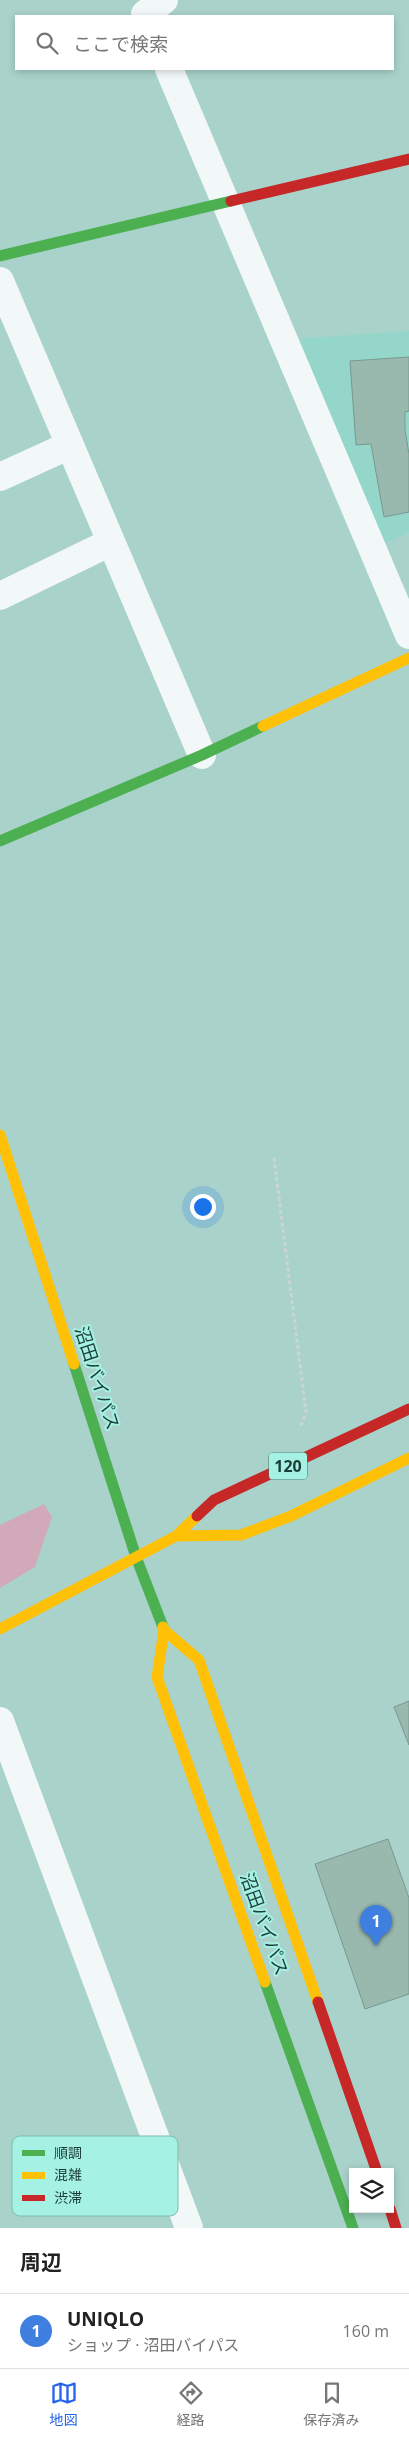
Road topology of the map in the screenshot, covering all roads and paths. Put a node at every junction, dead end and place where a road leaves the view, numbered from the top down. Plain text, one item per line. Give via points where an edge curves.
1 (164, 0) edge
2 (146, 15) edge
3 (169, 70) edge
4 (409, 159) edge
5 (226, 203) junction
6 (0, 256) edge
7 (0, 281) edge
8 (70, 445) junction
9 (0, 477) edge
10 (111, 542) junction
11 (0, 596) edge
12 (409, 635) edge
13 (409, 658) edge
14 (202, 755) junction
15 (0, 841) edge
16 (0, 1135) edge
17 (274, 1158) dead end
18 (409, 1408) edge
19 (298, 1429) dead end
20 (409, 1458) edge
21 (176, 1536) junction
22 (136, 1557) junction
23 (0, 1629) edge
24 (164, 1630) junction
25 (0, 1721) edge
26 (155, 2136) edge
27 (376, 2168) edge
28 (178, 2198) edge
29 (391, 2213) edge
30 (189, 2228) edge
31 (353, 2228) edge
32 (396, 2228) edge

1 - 2 street
3 - 5 street
4 - 5 main road
5 - 6 main road
5 - 12 street
7 - 8 street
8 - 9 street
8 - 10 street
10 - 11 street
10 - 14 street
13 - 14 main road
14 - 15 main road
16 - 22 main road, 沼田バイパス
17 - 19 path via 306,1413
18 - 21 main road, 120 via 214,1500
20 - 21 main road, 120 via 291,1516 240,1535
21 - 22 main road, 120
22 - 23 main road, 120
22 - 24 main road, 沼田バイパス
24 - 27 main road, 沼田バイパス via 199,1660
24 - 31 main road, 沼田バイパス via 157,1677
25 - 26 street
28 - 30 street
29 - 32 main road

